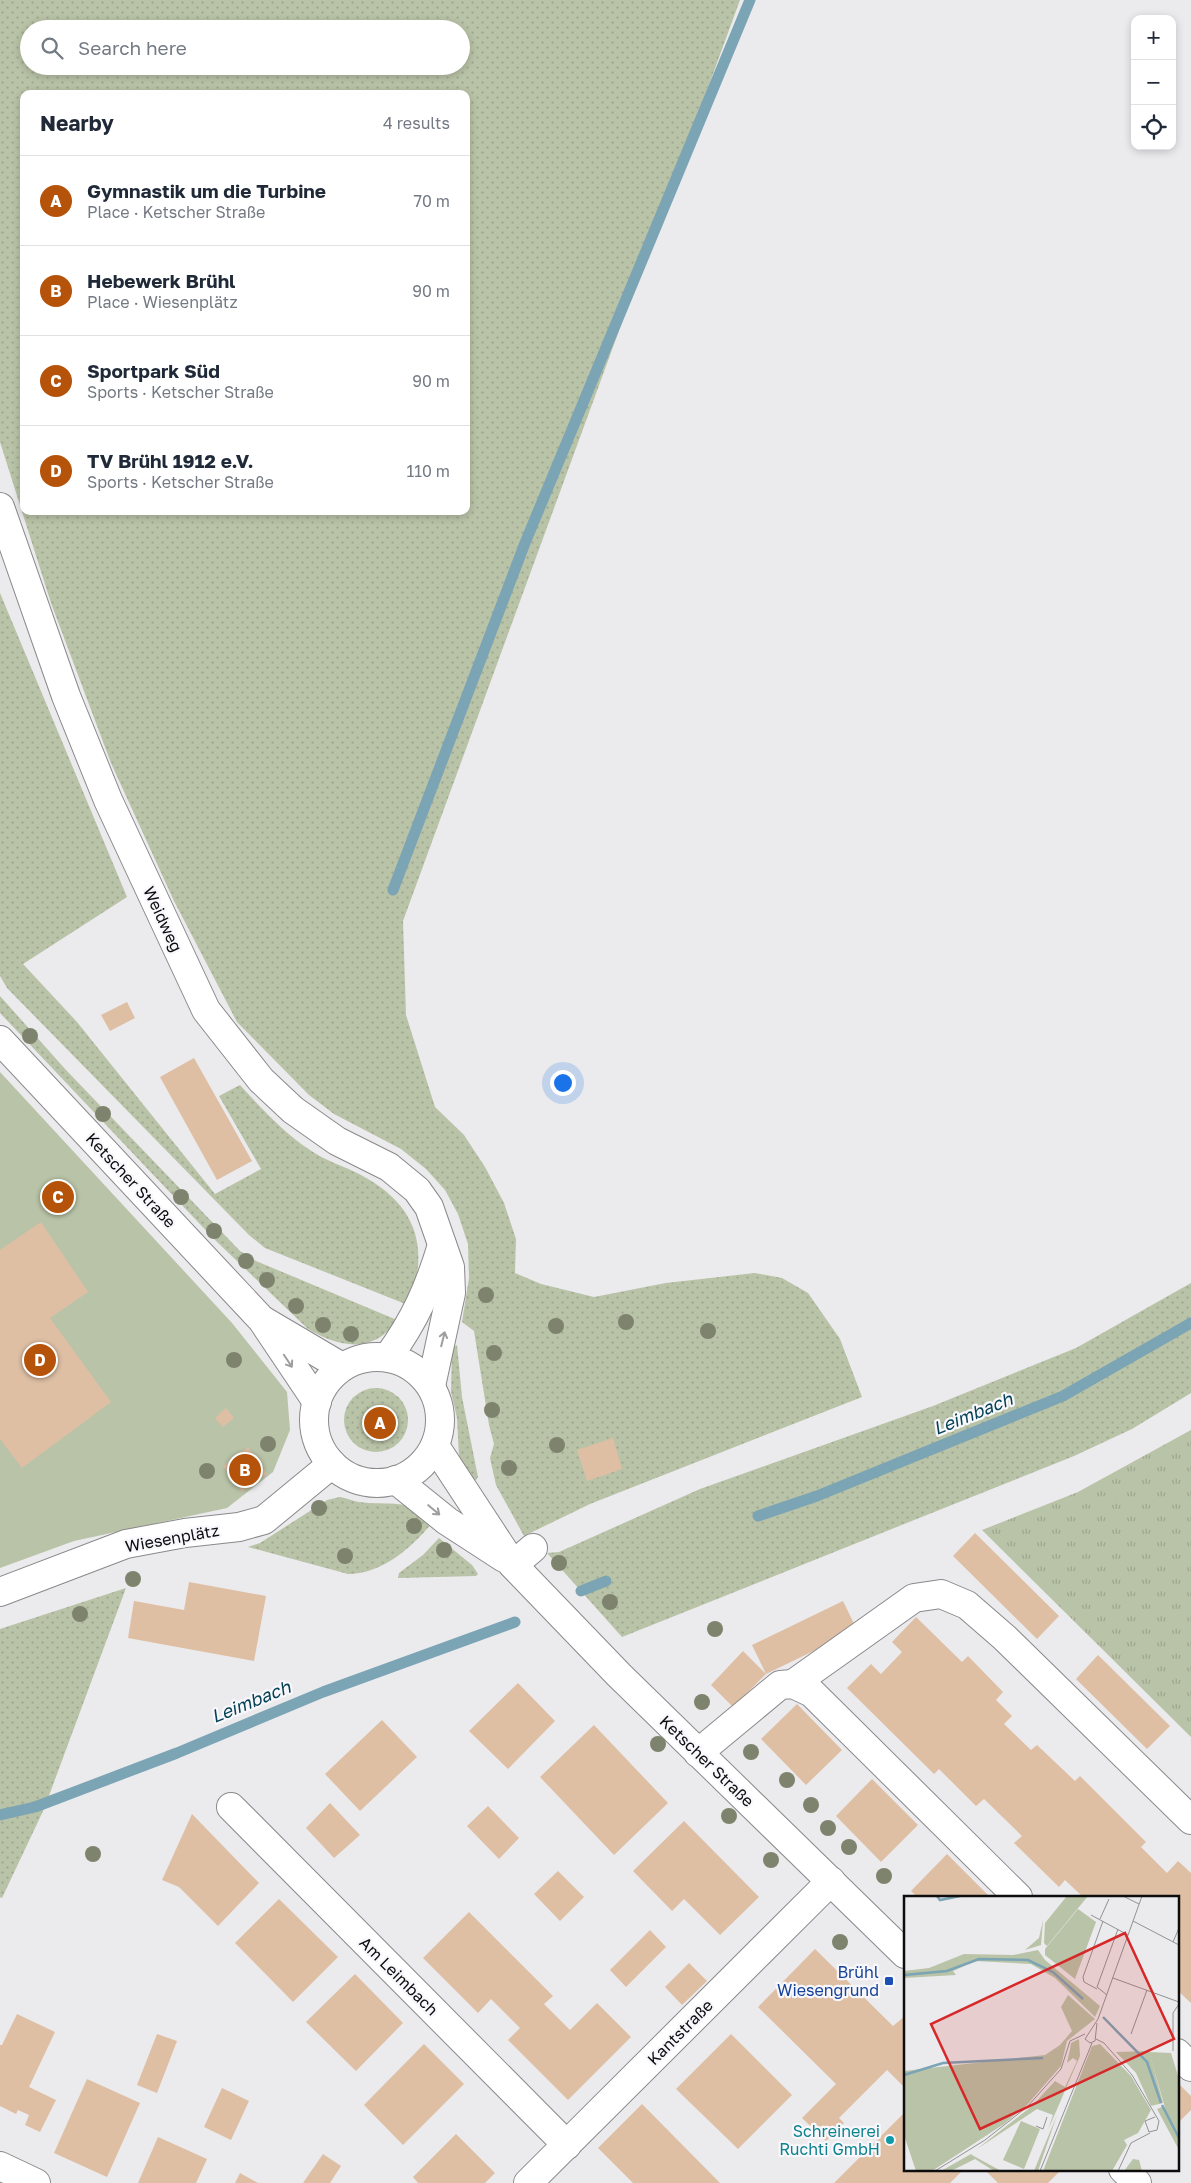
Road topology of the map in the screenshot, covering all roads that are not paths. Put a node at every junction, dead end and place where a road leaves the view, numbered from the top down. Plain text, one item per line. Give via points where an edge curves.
1 (0, 507) edge
2 (0, 1040) edge
3 (442, 1245) junction
4 (262, 1320) junction
5 (388, 1358) junction
6 (342, 1367) junction
7 (431, 1386) junction
8 (317, 1402) junction
9 (435, 1446) junction
10 (332, 1464) junction
11 (396, 1480) junction
12 (523, 1556) junction
13 (0, 1592) edge
14 (793, 1684) junction
15 (698, 1753) junction
16 (231, 1807) dead end
17 (1191, 1820) edge
18 (831, 1881) junction
19 (1017, 1896) edge
20 (904, 1953) edge
21 (1178, 2054) edge
22 (1191, 2067) edge
23 (567, 2145) junction
24 (0, 2166) edge
25 (1125, 2170) edge
26 (36, 2183) edge
27 (528, 2183) edge
28 (1138, 2183) edge

1 - 3 main road, Weidweg via 66,696 108,800 206,1010 261,1080 293,1110 337,1141 389,1167 417,1190 429,1207
2 - 4 main road, Ketscher Straße
3 - 5 main road via 415,1317
7 -> 3 main road, Weidweg via 451,1293 450,1267
4 - 6 main road
4 -> 8 main road
5 - 6 main road via 366,1358
5 - 7 main road via 405,1363
6 - 8 main road via 323,1387
7 - 9 main road via 439,1405 440,1419
8 - 10 main road via 314,1424 319,1446
9 - 11 main road via 419,1467
9 - 12 main road, Ketscher Straße
10 - 11 main road via 351,1477 373,1483
10 - 13 main road, Wiesenplätz via 264,1520 126,1544
11 -> 12 main road, Ketscher Straße via 447,1521
12 - 15 main road, Ketscher Straße via 539,1592
14 - 15 main road via 780,1685
14 - 17 main road via 914,1598 941,1594 967,1605 1005,1638
14 - 19 main road via 812,1692
15 - 18 main road, Ketscher Straße
16 - 23 main road, Am Leimbach
18 - 20 main road, Ketscher Straße
18 - 23 main road, Kantstraße
21 - 22 main road
23 - 27 main road, Kantstraße
24 - 26 main road
25 - 28 main road

